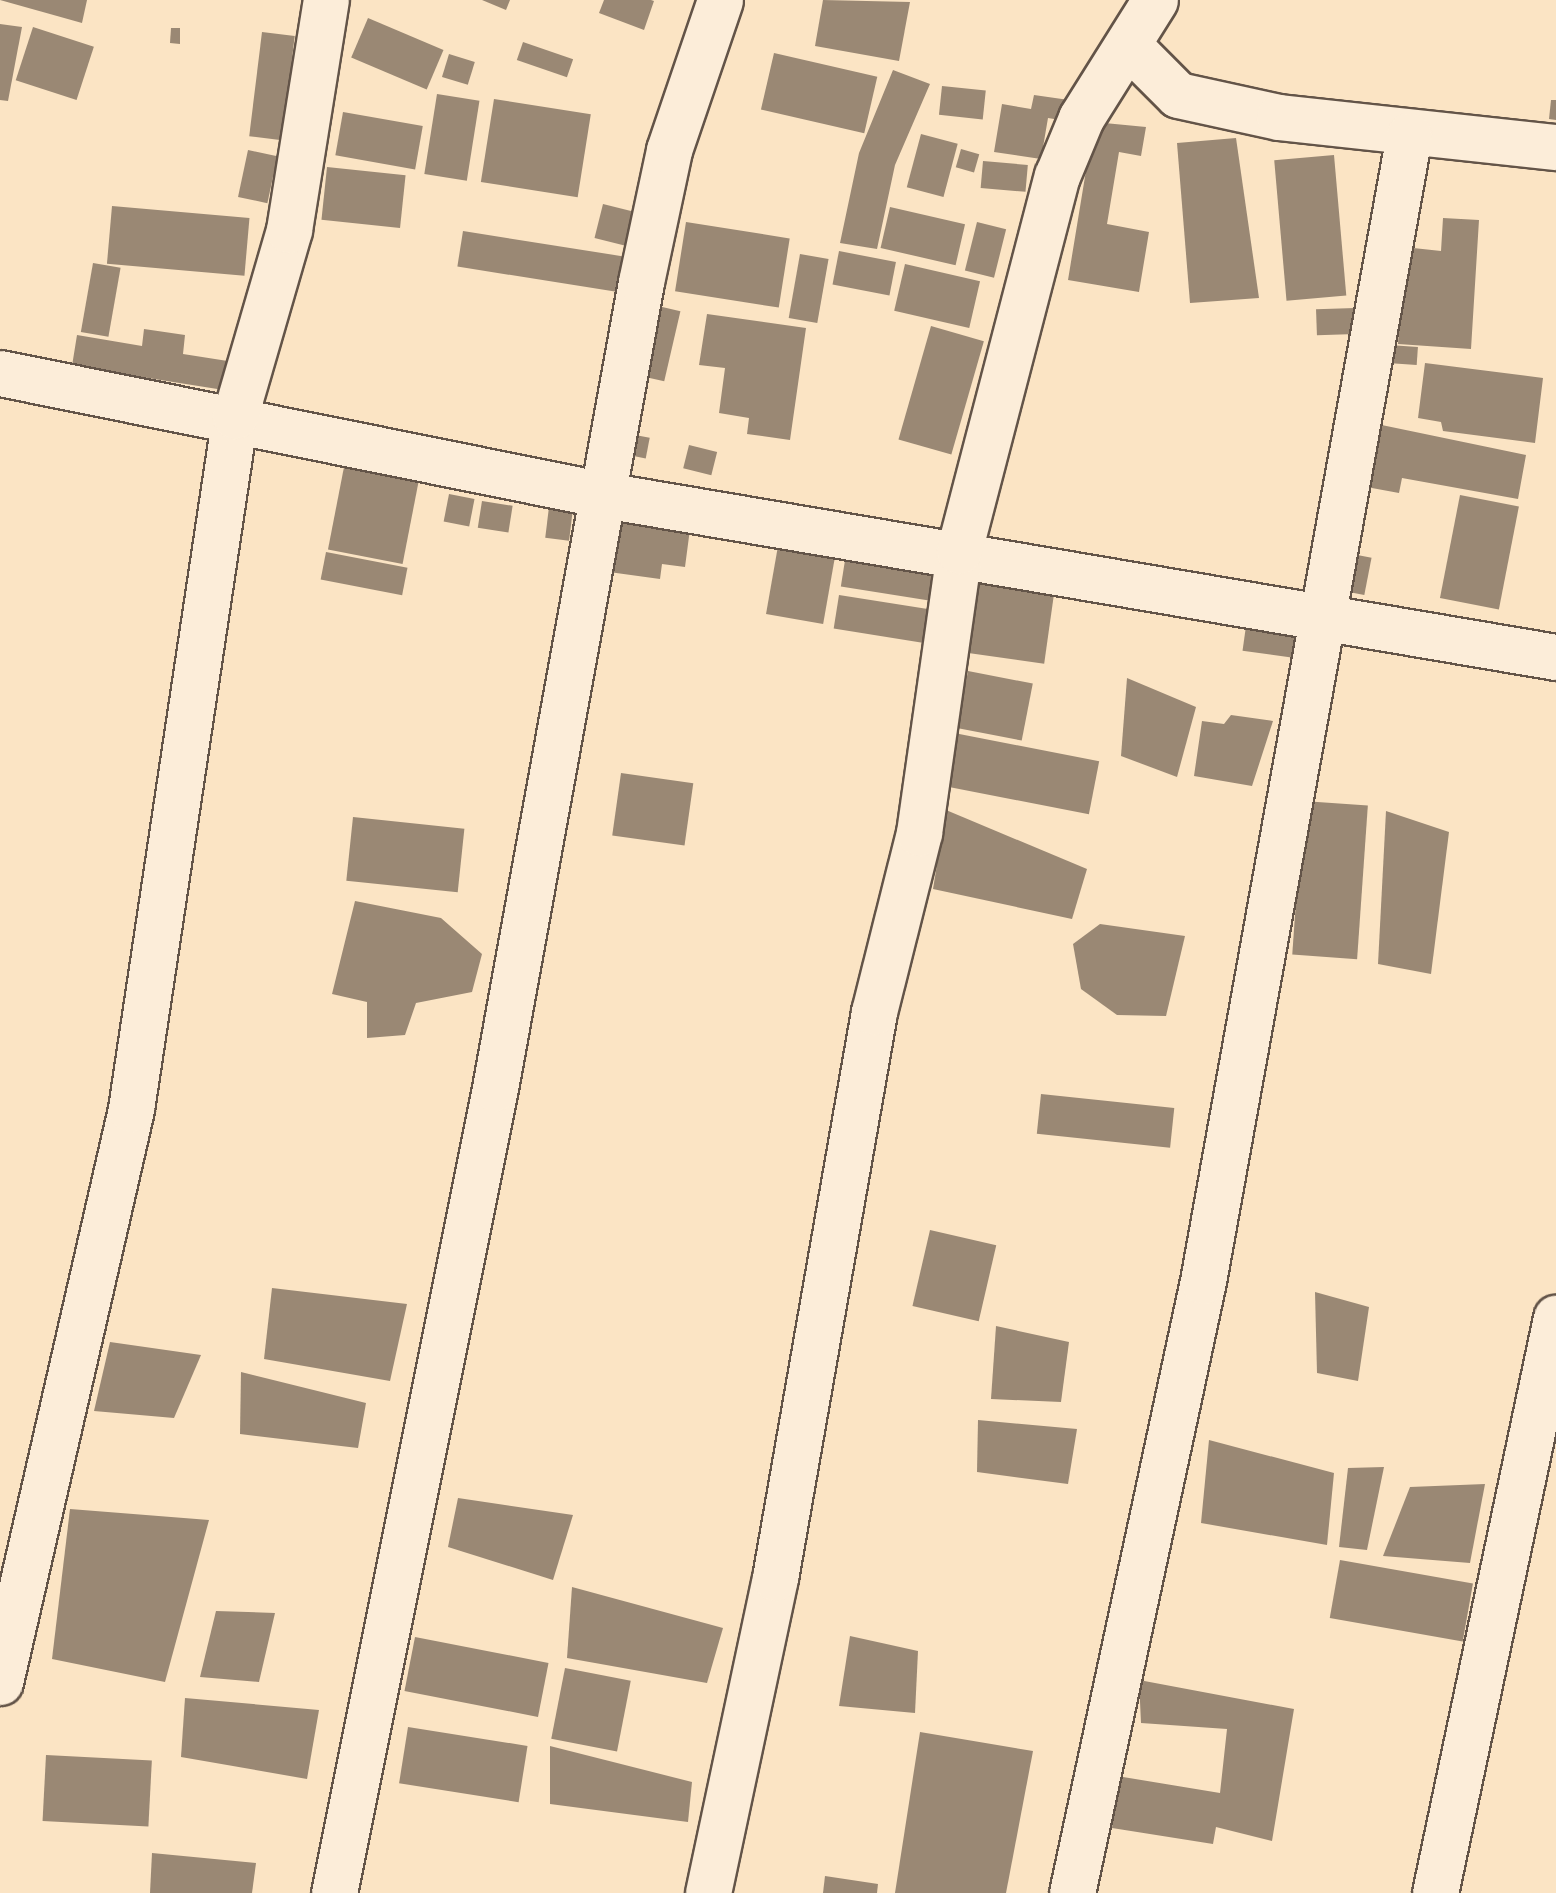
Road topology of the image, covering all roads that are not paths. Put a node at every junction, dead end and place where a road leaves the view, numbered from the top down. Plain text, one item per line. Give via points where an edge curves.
1 (326, 0) edge
2 (720, 0) edge
3 (1154, 0) edge
4 (1128, 46) junction
5 (1409, 136) junction
6 (1556, 147) edge
7 (0, 373) edge
8 (235, 416) junction
9 (604, 495) junction
10 (959, 551) junction
11 (1329, 614) junction
12 (1556, 657) edge
13 (1556, 1318) edge
14 (0, 1682) edge
15 (334, 1893) edge
16 (708, 1893) edge
17 (1072, 1893) edge
18 (1435, 1893) edge

1 - 8 street via 289,230
2 - 9 street via 669,150
3 - 4 street
4 - 5 street via 1178,94
4 - 10 street via 1080,118 1057,176
5 - 6 street
5 - 11 street
7 - 8 street
8 - 9 street
8 - 14 street via 131,1109
9 - 10 street
9 - 15 street
10 - 11 street
10 - 16 street via 919,833 874,1012
11 - 12 street
11 - 17 street via 1250,990 1204,1281
13 - 18 street

